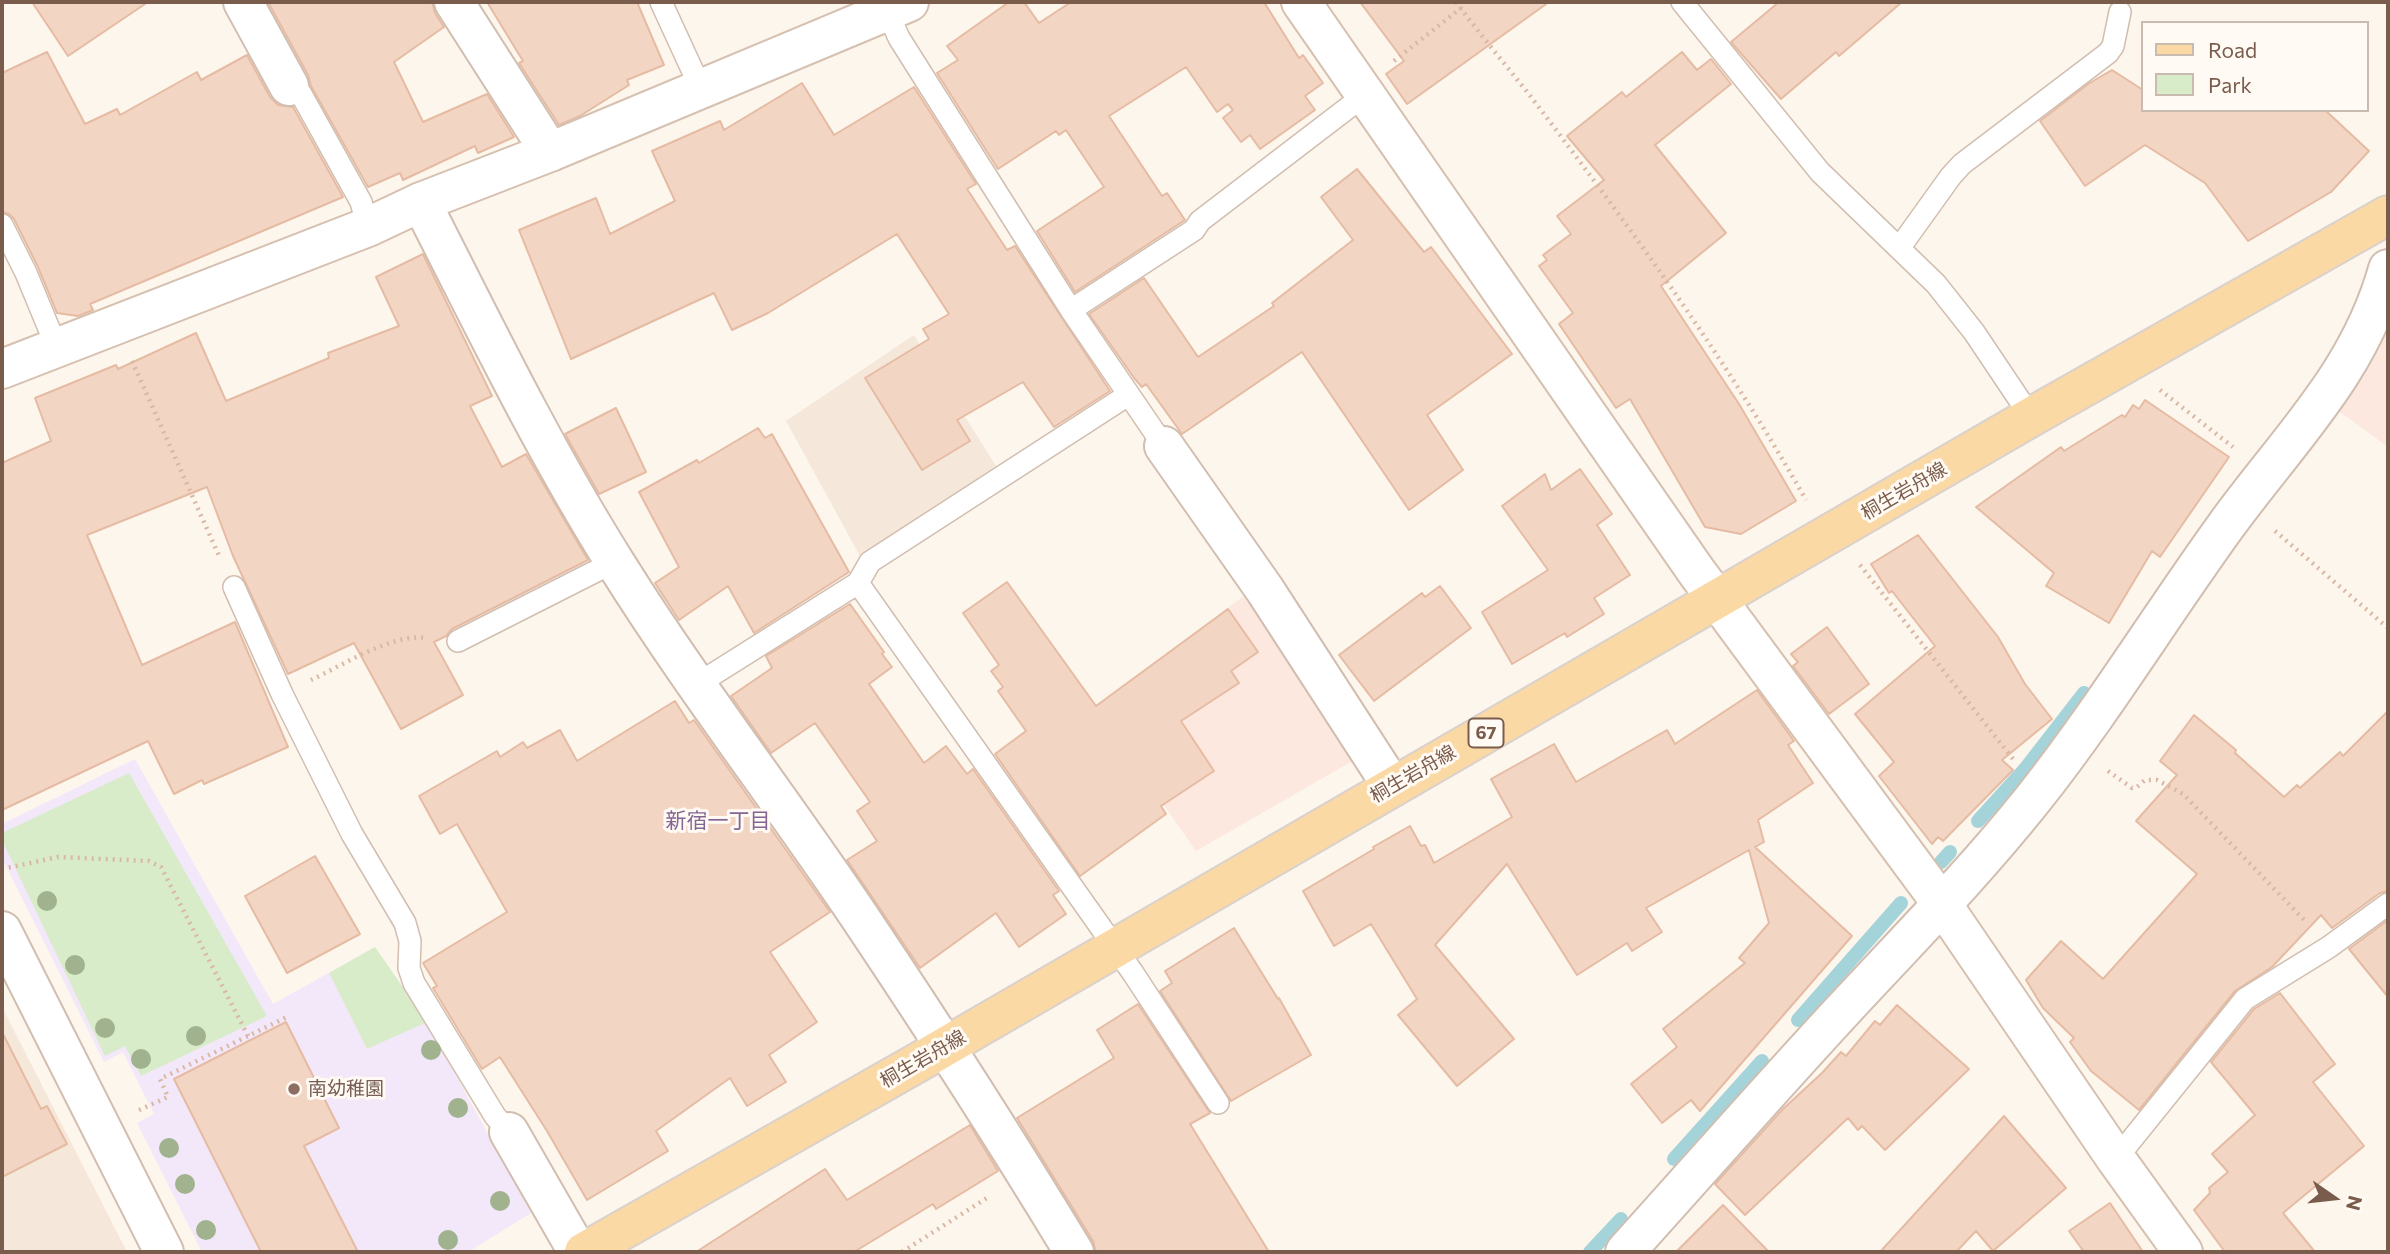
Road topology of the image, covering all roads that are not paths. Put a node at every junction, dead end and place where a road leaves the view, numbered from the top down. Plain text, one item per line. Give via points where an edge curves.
1 (243, 2) edge
2 (454, 2) edge
3 (661, 2) edge
4 (1301, 2) edge
5 (1682, 2) edge
6 (898, 6) edge
7 (2120, 12) dead end
8 (289, 86) joint
9 (701, 89) junction
10 (1366, 94) junction
11 (550, 152) junction
12 (421, 202) junction
13 (2388, 215) edge
14 (2, 225) edge
15 (368, 227) junction
16 (1900, 247) junction
17 (2388, 269) edge
18 (1071, 310) junction
19 (57, 348) junction
20 (2, 369) edge
21 (1128, 395) junction
22 (2031, 417) junction
23 (1164, 446) joint
24 (614, 562) junction
25 (858, 583) junction
26 (234, 587) road end
27 (1717, 601) junction
28 (458, 641) road end
29 (696, 685) junction
30 (1392, 786) junction
31 (1942, 904) junction
32 (2388, 904) edge
33 (2, 931) edge
34 (1114, 948) junction
35 (946, 1046) junction
36 (1218, 1103) dead end
37 (509, 1132) joint
38 (2116, 1159) junction
39 (164, 1252) edge
40 (578, 1252) edge
41 (584, 1252) edge
42 (1074, 1252) edge
43 (1625, 1252) edge
44 (2183, 1252) edge

1 - 8 street
2 - 11 street
3 - 9 lane
4 - 10 street
5 - 16 lane via 1820,172
6 - 9 street
6 - 18 lane via 899,38
7 - 16 lane via 2108,53 1962,164
8 - 15 lane via 301,94 361,202
9 - 11 street
10 - 18 lane via 1194,230
10 - 27 street
11 - 12 street
12 - 15 street
12 - 24 street via 506,372
13 - 22 main road, 桐生岩舟線 / 67
14 - 19 lane
15 - 19 street
16 - 22 lane via 1960,313
17 - 31 street via 2382,292 2331,390 2242,503 2073,746
18 - 21 lane
19 - 20 street
21 - 23 lane
21 - 25 lane via 870,562
22 - 27 main road, 桐生岩舟線 / 67
23 - 30 street via 1265,590
24 - 28 lane
24 - 29 street
25 - 29 lane
25 - 34 lane
26 - 37 lane via 352,834 405,923 414,983
27 - 30 main road, 桐生岩舟線 / 67
27 - 31 street
29 - 35 street
30 - 34 main road, 桐生岩舟線 / 67
31 - 38 street
31 - 43 street
32 - 38 lane via 2245,999
33 - 39 street
34 - 35 main road, 桐生岩舟線 / 67
34 - 36 lane
35 - 41 main road, 桐生岩舟線 / 67
35 - 42 street
37 - 40 street
38 - 44 street

